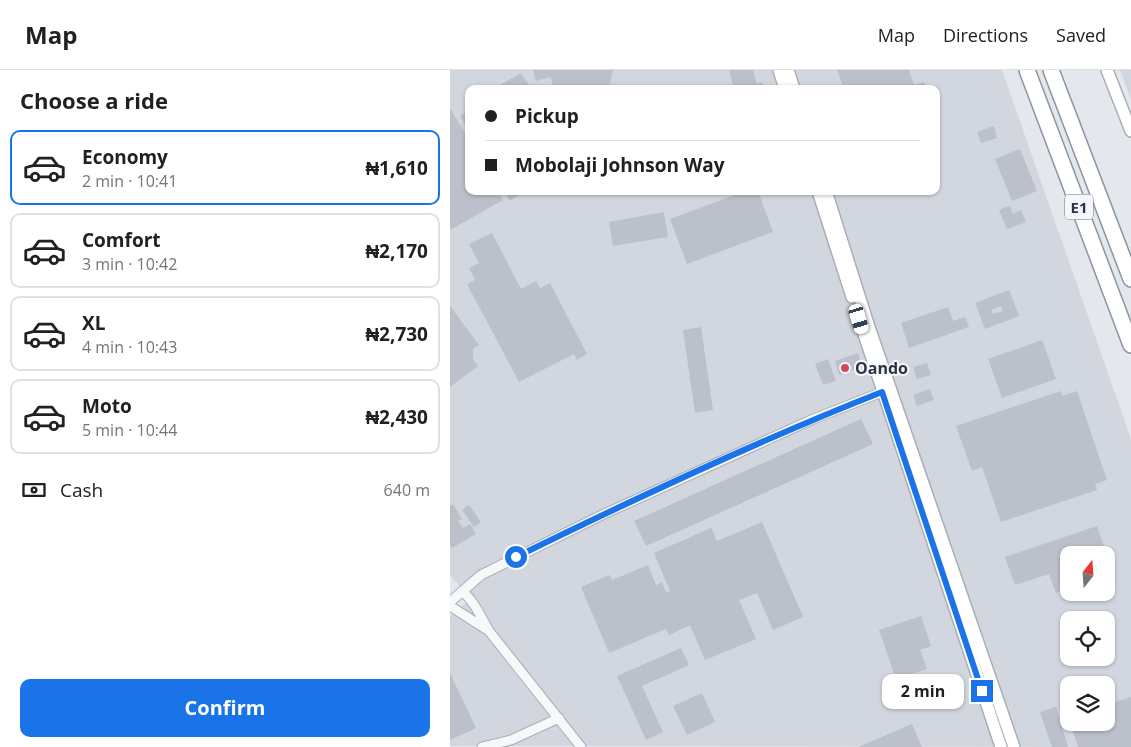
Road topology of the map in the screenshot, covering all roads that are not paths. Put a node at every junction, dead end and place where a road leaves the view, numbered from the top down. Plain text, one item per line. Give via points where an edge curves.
1 (779, 70) edge
2 (788, 70) edge
3 (1027, 70) edge
4 (1051, 70) edge
5 (1107, 70) edge
6 (784, 85) edge
7 (793, 85) edge
8 (1131, 131) edge
9 (819, 195) edge
10 (827, 195) edge
11 (1131, 278) edge
12 (1131, 345) edge
13 (882, 392) junction
14 (462, 591) junction
15 (450, 602) edge
16 (450, 606) edge
17 (489, 631) junction
18 (559, 718) junction
19 (482, 747) edge
20 (581, 747) edge
21 (1001, 747) edge
22 (1014, 747) edge

1 - 6 street
2 - 7 street
3 - 12 highway, E1
4 - 11 highway, E1
5 - 8 street
9 - 13 street
10 - 22 street via 868,324
13 - 14 street via 810,420 614,509 481,574
13 - 21 street
14 - 15 street
14 - 17 street via 471,599
16 - 17 street
17 - 18 street
18 - 19 street via 511,740
18 - 20 street

